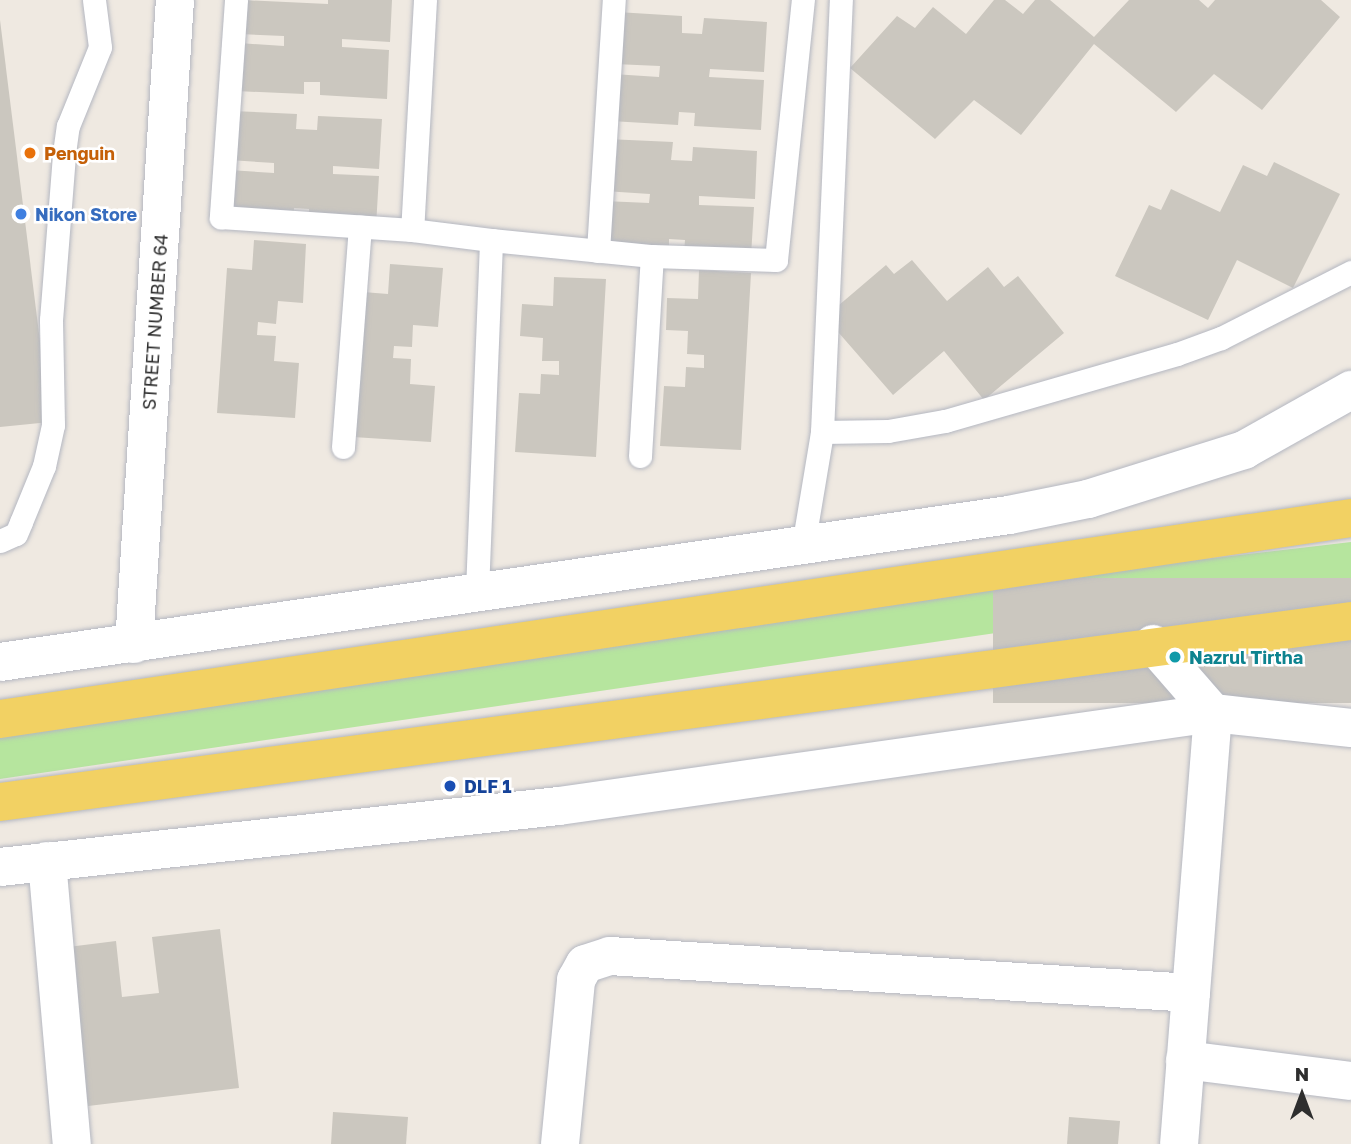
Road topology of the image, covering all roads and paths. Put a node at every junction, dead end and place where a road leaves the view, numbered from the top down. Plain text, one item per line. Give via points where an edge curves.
1 (94, 0) edge
2 (175, 0) edge
3 (236, 0) edge
4 (425, 0) edge
5 (614, 0) edge
6 (803, 0) edge
7 (841, 0) edge
8 (360, 227) junction
9 (412, 230) junction
10 (491, 240) junction
11 (598, 251) junction
12 (652, 256) junction
13 (1351, 272) edge
14 (1351, 390) edge
15 (822, 432) junction
16 (343, 447) dead end
17 (640, 456) dead end
18 (1351, 498) edge
19 (1351, 518) edge
20 (1311, 522) junction
21 (0, 541) edge
22 (803, 546) junction
23 (477, 591) junction
24 (1351, 621) edge
25 (1292, 626) junction
26 (1351, 641) edge
27 (134, 644) junction
28 (1153, 644) junction
29 (0, 662) edge
30 (1213, 713) junction
31 (0, 719) edge
32 (1351, 729) edge
33 (0, 802) edge
34 (47, 861) junction
35 (0, 867) edge
36 (1191, 993) junction
37 (1185, 1060) junction
38 (1351, 1081) edge
39 (72, 1144) edge
40 (560, 1144) edge
41 (1179, 1144) edge

1 - 21 lane via 100,47 68,126 64,153 51,320 53,425 44,466 16,534
2 - 27 street, STREET NUMBER 64
3 - 8 lane via 221,217
4 - 9 lane
5 - 11 lane
6 - 12 lane via 777,258
7 - 15 lane
8 - 9 lane
8 - 16 lane
9 - 10 lane
10 - 11 lane
10 - 23 lane
11 - 12 lane
12 - 17 lane
13 - 15 lane via 1221,338 1177,354 945,421 888,431
14 - 22 street via 1244,450 1088,499
15 - 22 lane
18 - 20 lane
19 - 20 main road
20 - 31 main road
22 - 23 street
23 - 27 street
24 - 25 main road
25 - 26 lane
25 - 28 main road
27 - 29 street
28 - 30 street
28 - 33 main road
30 - 32 street
30 - 34 street via 559,806
30 - 36 street
34 - 35 street
34 - 39 street
36 - 37 street
36 - 40 street via 610,956 585,964 576,981
37 - 38 street
37 - 41 street

